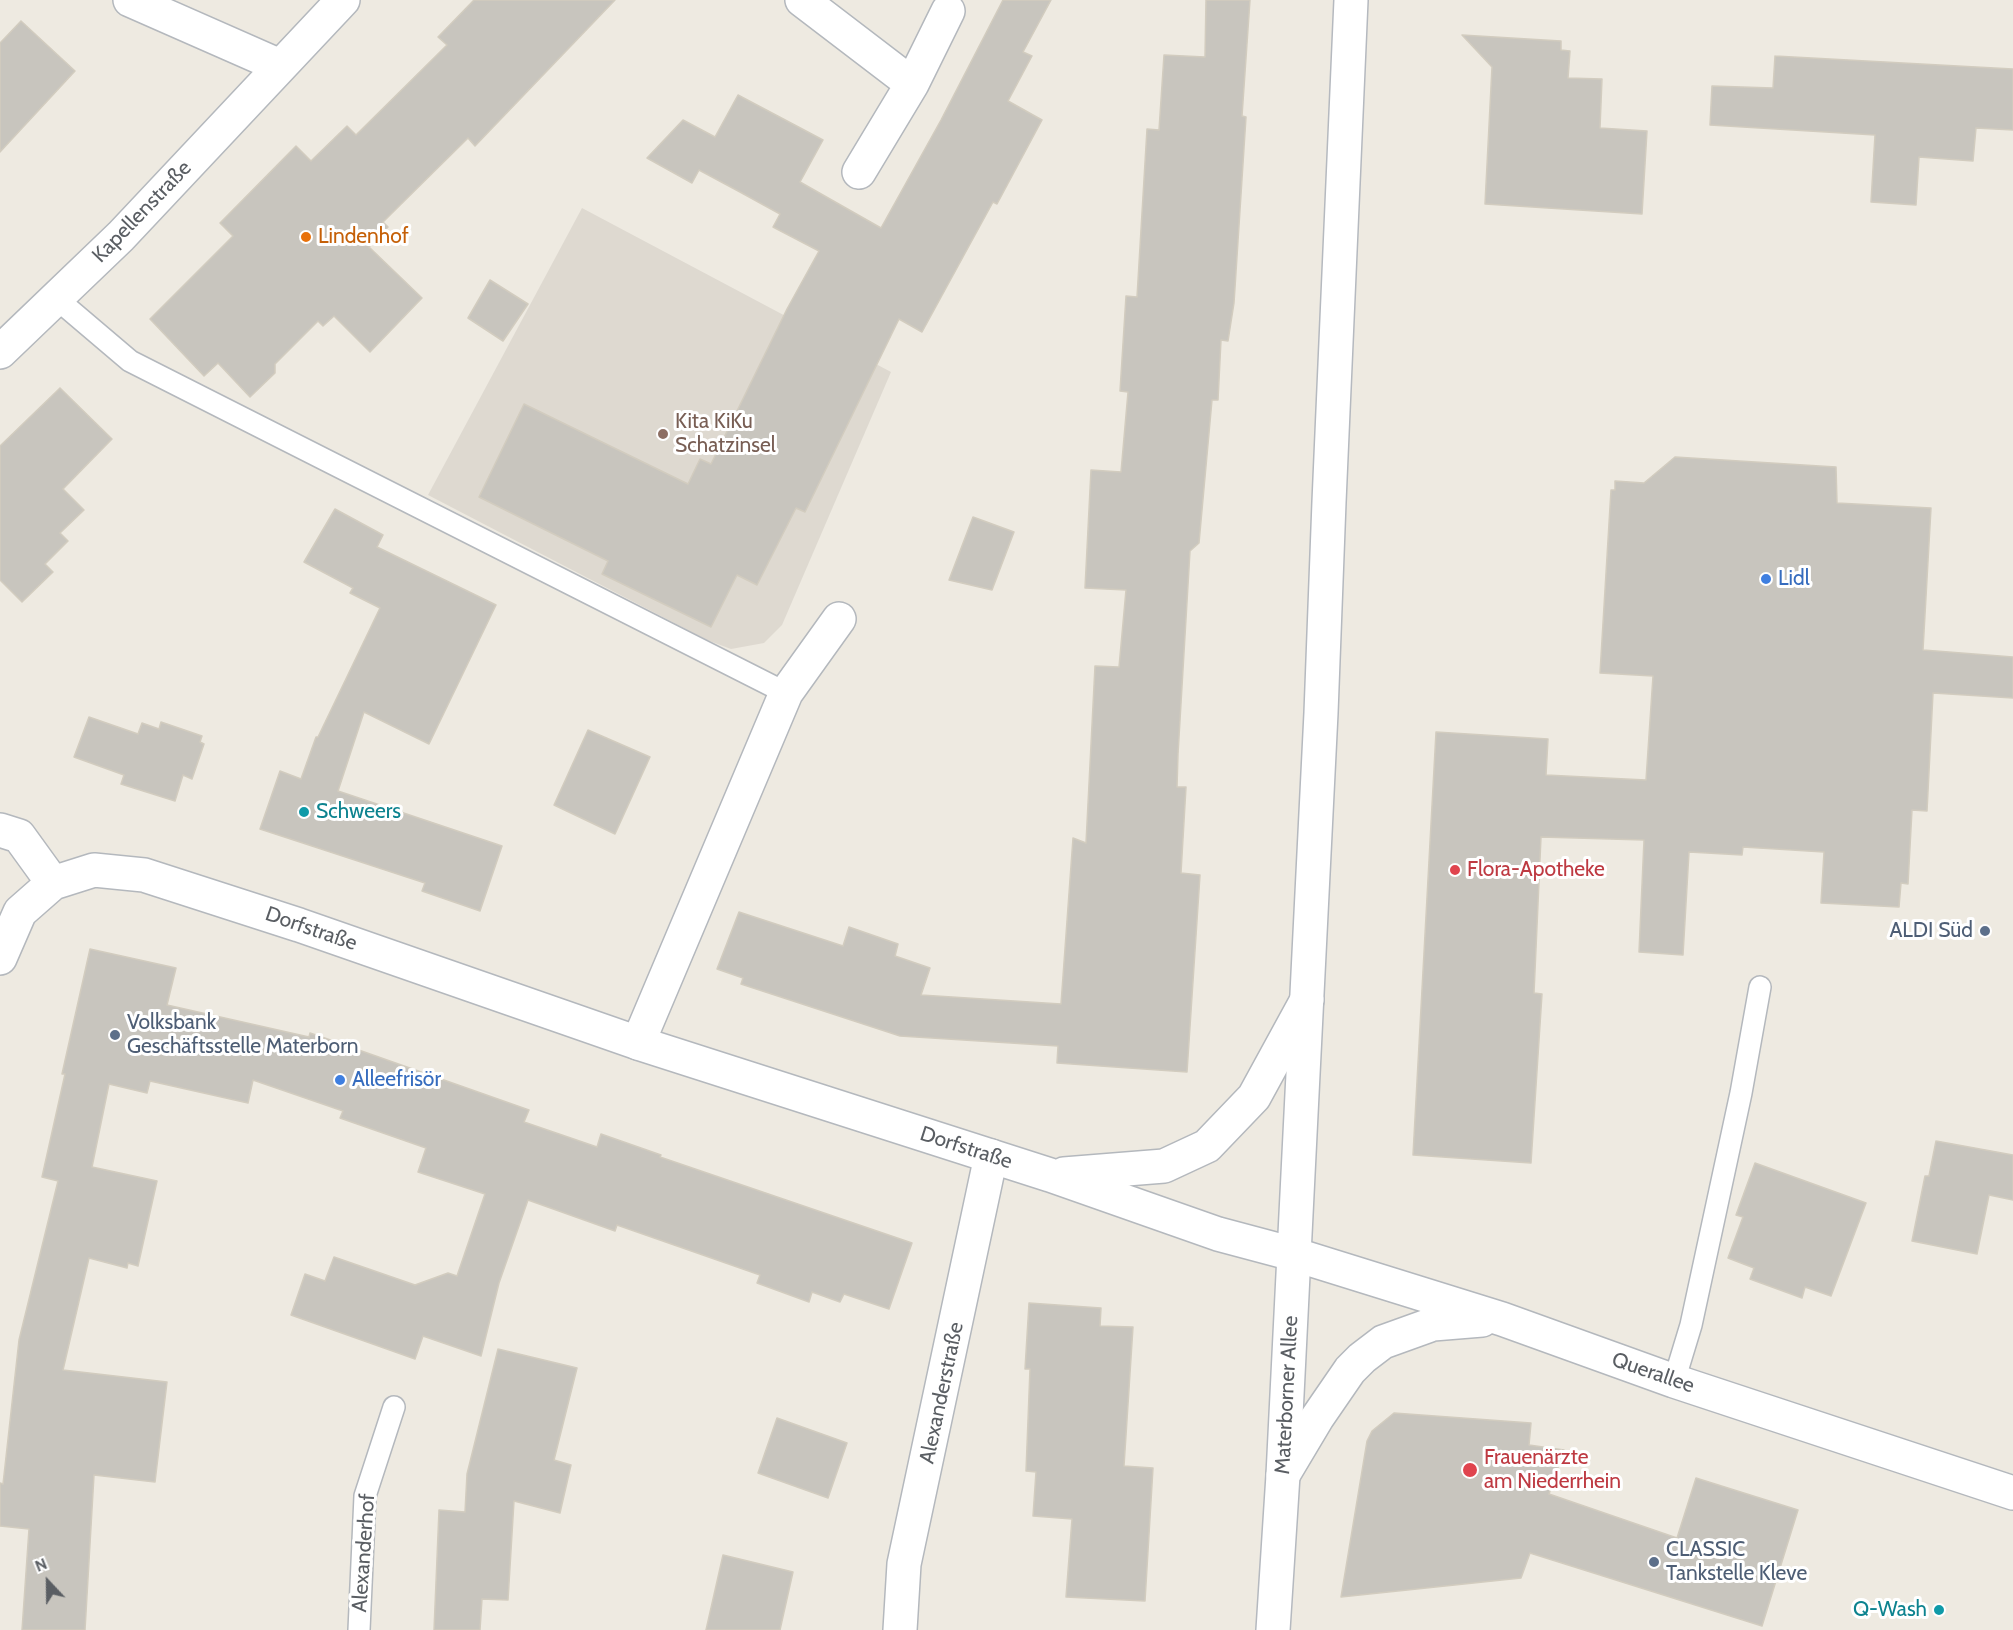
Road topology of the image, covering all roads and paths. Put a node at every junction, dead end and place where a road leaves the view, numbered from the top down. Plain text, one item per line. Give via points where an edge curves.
1 (130, 0) edge
2 (343, 0) edge
3 (802, 0) edge
4 (1351, 0) edge
5 (948, 11) dead end
6 (280, 66) junction
7 (912, 84) junction
8 (859, 172) dead end
9 (57, 299) junction
10 (0, 352) edge
11 (839, 619) dead end
12 (786, 693) junction
13 (0, 830) edge
14 (53, 883) junction
15 (0, 958) edge
16 (1760, 987) dead end
17 (1307, 1000) junction
18 (638, 1043) junction
19 (991, 1156) junction
20 (1050, 1175) junction
21 (1293, 1254) junction
22 (1502, 1319) junction
23 (1674, 1381) junction
24 (394, 1407) dead end
25 (1283, 1474) junction
26 (2013, 1493) edge
27 (359, 1630) edge
28 (900, 1630) edge
29 (1273, 1630) edge

1 - 6 street
2 - 6 street, Kapellenstraße
3 - 7 street
4 - 17 street, Materborner Allee
5 - 7 street
6 - 9 street, Kapellenstraße
7 - 8 street
9 - 10 street, Kapellenstraße
9 - 12 lane via 130,361
11 - 12 street
12 - 18 street
13 - 14 street via 20,836
14 - 15 street via 20,912
14 - 18 street, Dorfstraße via 94,870 144,875
16 - 23 lane via 1694,1314
17 - 20 street via 1254,1097 1207,1146 1164,1166
17 - 21 street, Materborner Allee
18 - 19 street, Dorfstraße
19 - 20 street, Dorfstraße
19 - 28 street, Alexanderstraße via 904,1564
20 - 21 street, Dorfstraße via 1218,1234
21 - 22 street, Querallee
21 - 25 street, Materborner Allee
22 - 23 street, Querallee
22 - 25 street via 1432,1324 1383,1342 1350,1370
23 - 26 street, Querallee
24 - 27 lane, Alexanderhof via 365,1496
25 - 29 street, Materborner Allee

